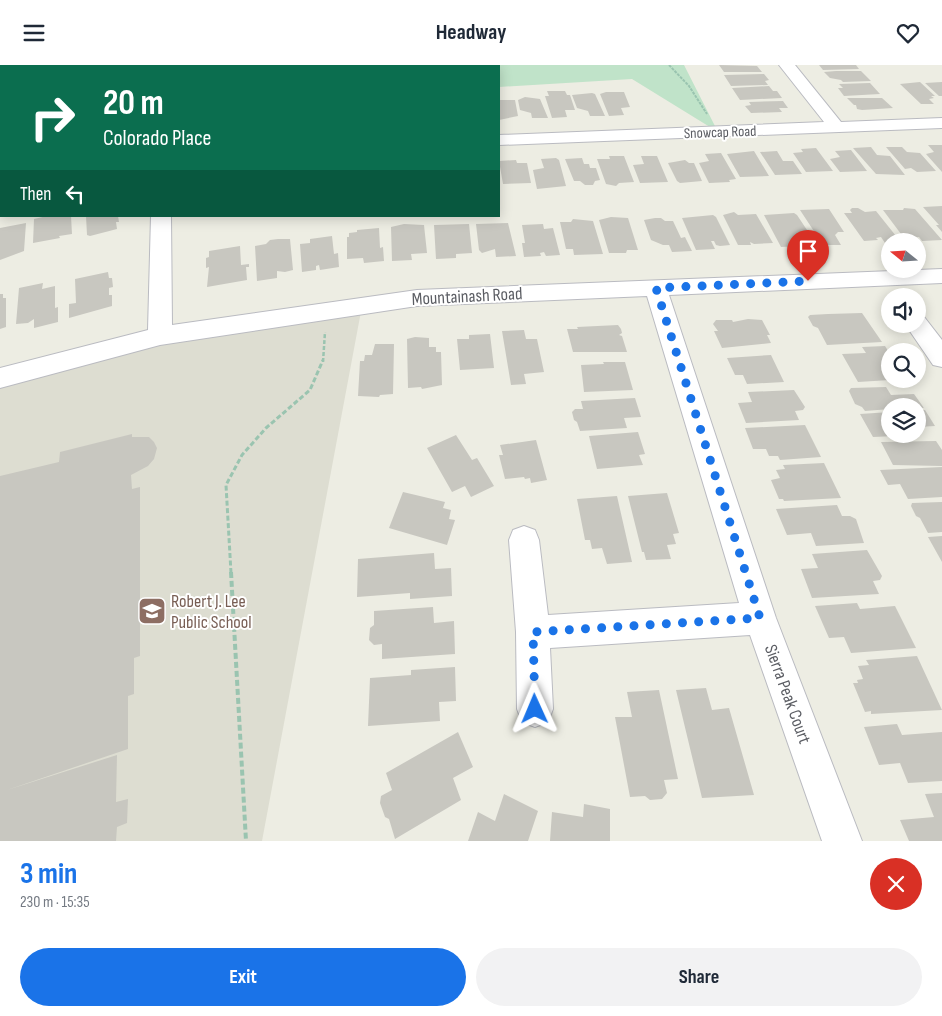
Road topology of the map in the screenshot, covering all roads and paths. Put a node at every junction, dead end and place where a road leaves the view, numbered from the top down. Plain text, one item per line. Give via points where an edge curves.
1 (669, 65) edge
2 (787, 65) edge
3 (942, 123) edge
4 (836, 127) junction
5 (718, 132) junction
6 (500, 140) edge
7 (161, 217) edge
8 (942, 276) edge
9 (891, 287) edge
10 (656, 288) junction
11 (326, 311) junction
12 (924, 333) edge
13 (160, 337) junction
14 (942, 358) edge
15 (0, 378) edge
16 (524, 541) dead end
17 (760, 618) junction
18 (533, 632) junction
19 (535, 709) dead end
20 (246, 841) edge
21 (842, 841) edge

1 - 5 path via 689,86
2 - 4 street
3 - 4 street, Snowcap Road
4 - 5 street, Snowcap Road
5 - 6 street, Snowcap Road
7 - 13 street
8 - 9 street, Mountainash Road
9 - 10 street, Mountainash Road
10 - 11 street, Mountainash Road via 417,298
10 - 17 street, Sierra Peak Court
11 - 13 street, Mountainash Road
11 - 20 path via 324,359 310,390 266,428 242,455 226,485
12 - 14 street
13 - 15 street, Mountainash Road
16 - 18 street
17 - 18 street
17 - 21 street, Sierra Peak Court
18 - 19 street

